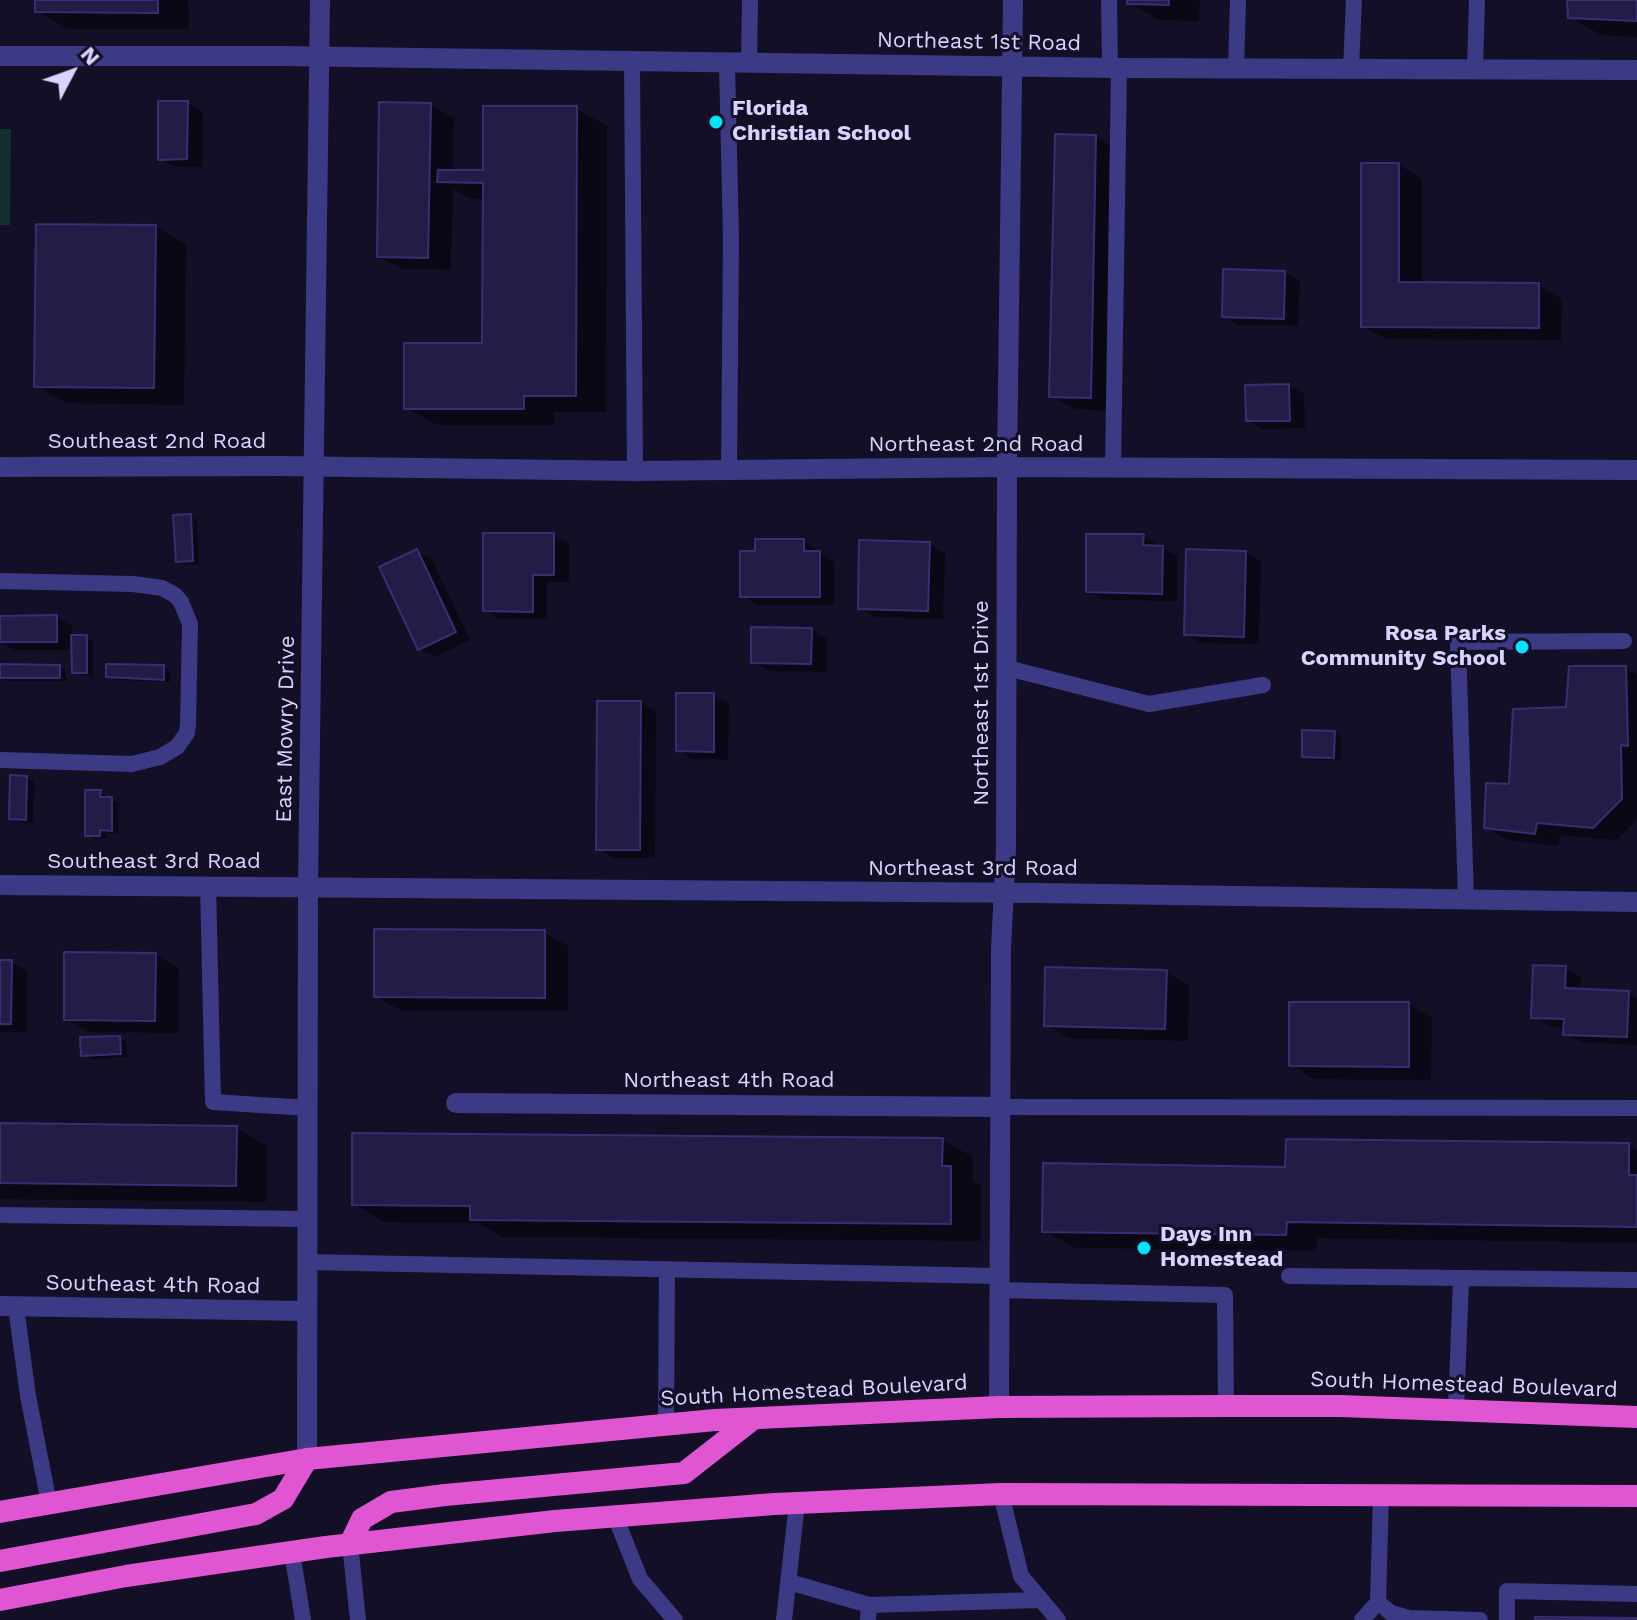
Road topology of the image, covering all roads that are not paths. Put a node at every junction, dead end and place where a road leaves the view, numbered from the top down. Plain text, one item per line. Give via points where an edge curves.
1 (320, 0) edge
2 (750, 0) edge
3 (1013, 0) edge
4 (1109, 0) edge
5 (1238, 0) edge
6 (1354, 0) edge
7 (1477, 0) edge
8 (0, 56) edge
9 (320, 57) junction
10 (632, 61) junction
11 (727, 63) junction
12 (749, 63) junction
13 (1013, 67) junction
14 (1115, 68) junction
15 (1236, 68) junction
16 (1351, 69) junction
17 (1475, 69) junction
18 (1637, 70) edge
19 (314, 466) junction
20 (0, 467) edge
21 (1007, 467) junction
22 (1113, 469) junction
23 (729, 470) junction
24 (1637, 470) edge
25 (635, 471) junction
26 (0, 581) edge
27 (1624, 641) dead end
28 (1007, 668) junction
29 (1263, 685) dead end
30 (0, 760) edge
31 (0, 885) edge
32 (208, 886) junction
33 (308, 887) junction
34 (1003, 893) junction
35 (1466, 900) junction
36 (1637, 902) edge
37 (456, 1103) dead end
38 (1002, 1107) junction
39 (308, 1108) junction
40 (1637, 1108) edge
41 (0, 1215) edge
42 (307, 1219) junction
43 (306, 1262) junction
44 (667, 1270) junction
45 (1289, 1276) dead end
46 (1461, 1280) junction
47 (1637, 1280) edge
48 (999, 1283) junction
49 (8, 1306) edge
50 (305, 1311) junction
51 (1226, 1406) junction
52 (999, 1407) junction
53 (1456, 1410) junction
54 (1637, 1417) edge
55 (753, 1419) junction
56 (666, 1425) junction
57 (307, 1459) junction
58 (1001, 1494) junction
59 (1381, 1495) junction
60 (1637, 1496) edge
61 (49, 1503) junction
62 (797, 1503) junction
63 (0, 1512) edge
64 (615, 1516) junction
65 (350, 1544) junction
66 (292, 1552) junction
67 (0, 1561) edge
68 (789, 1582) junction
69 (1637, 1594) edge
70 (0, 1600) edge
71 (1041, 1600) junction
72 (1378, 1602) junction
73 (869, 1612) edge
74 (303, 1620) edge
75 (358, 1620) edge
76 (675, 1620) edge
77 (784, 1620) edge
78 (1058, 1620) edge
79 (1362, 1620) edge
80 (1480, 1620) edge
81 (1507, 1620) edge

1 - 9 street, East Mowry Drive
2 - 12 lane
3 - 13 street, Northeast 1st Drive
4 - 14 lane
5 - 15 lane
6 - 16 lane
7 - 17 lane
8 - 9 street, Northeast 1st Road
9 - 10 street, Northeast 1st Road
9 - 19 street, East Mowry Drive
10 - 11 street, Northeast 1st Road
10 - 25 lane
11 - 12 street, Northeast 1st Road
11 - 23 lane
12 - 13 street, Northeast 1st Road
13 - 14 street, Northeast 1st Road
13 - 21 street, Northeast 1st Drive
14 - 15 street, Northeast 1st Road
14 - 22 lane
15 - 16 street, Northeast 1st Road
16 - 17 street, Northeast 1st Road
17 - 18 street, Northeast 1st Road
19 - 20 street, Southeast 2nd Road
19 - 25 street, Northeast 2nd Road
19 - 33 street, East Mowry Drive
21 - 22 street, Northeast 2nd Road
21 - 23 street, Northeast 2nd Road
21 - 28 street, Northeast 1st Drive
22 - 24 street, Northeast 2nd Road
23 - 25 street, Northeast 2nd Road
26 - 30 lane via 162,588 181,602 190,624 188,724 177,747 132,764
27 - 35 lane via 1458,642
28 - 29 lane via 1149,704
28 - 34 street, Northeast 1st Drive
31 - 32 street, Southeast 3rd Road
32 - 33 street, Southeast 3rd Road
32 - 39 lane via 213,1102
33 - 34 street, Northeast 3rd Road
33 - 39 street, East Mowry Drive
34 - 35 street, Northeast 3rd Road
34 - 38 street, Northeast 1st Drive
35 - 36 street, Northeast 3rd Road
37 - 38 street, Northeast 4th Road
38 - 40 lane
38 - 48 street, Northeast 1st Drive
39 - 42 street, East Mowry Drive
41 - 42 lane
42 - 43 street, East Mowry Drive
43 - 44 lane
43 - 50 street, East Mowry Drive
44 - 48 lane
44 - 56 lane
45 - 46 lane
46 - 47 lane
46 - 53 lane
48 - 51 lane via 1225,1295
48 - 52 street, Northeast 1st Drive
49 - 50 street, Southeast 4th Road
49 - 61 lane
50 - 57 street, East Mowry Drive
51 - 52 highway, South Homestead Boulevard
51 - 53 highway, South Homestead Boulevard
52 - 55 highway, South Homestead Boulevard
53 - 54 highway, South Homestead Boulevard
55 - 56 highway, South Homestead Boulevard
55 - 65 highway via 684,1473 391,1502 362,1519
56 - 57 highway, South Homestead Boulevard
57 - 61 highway, South Homestead Boulevard
57 - 67 highway via 283,1499 256,1514
58 - 59 highway
58 - 62 highway
58 - 71 lane via 1021,1576
59 - 60 highway
59 - 72 lane
61 - 63 highway, South Homestead Boulevard
62 - 64 highway
62 - 68 lane
64 - 65 highway
64 - 76 lane via 640,1579
65 - 66 highway
65 - 75 lane
66 - 70 highway
66 - 74 lane
68 - 73 lane
68 - 77 lane
69 - 81 lane via 1507,1591
71 - 73 lane
71 - 78 lane
72 - 79 lane
72 - 80 lane via 1409,1618

